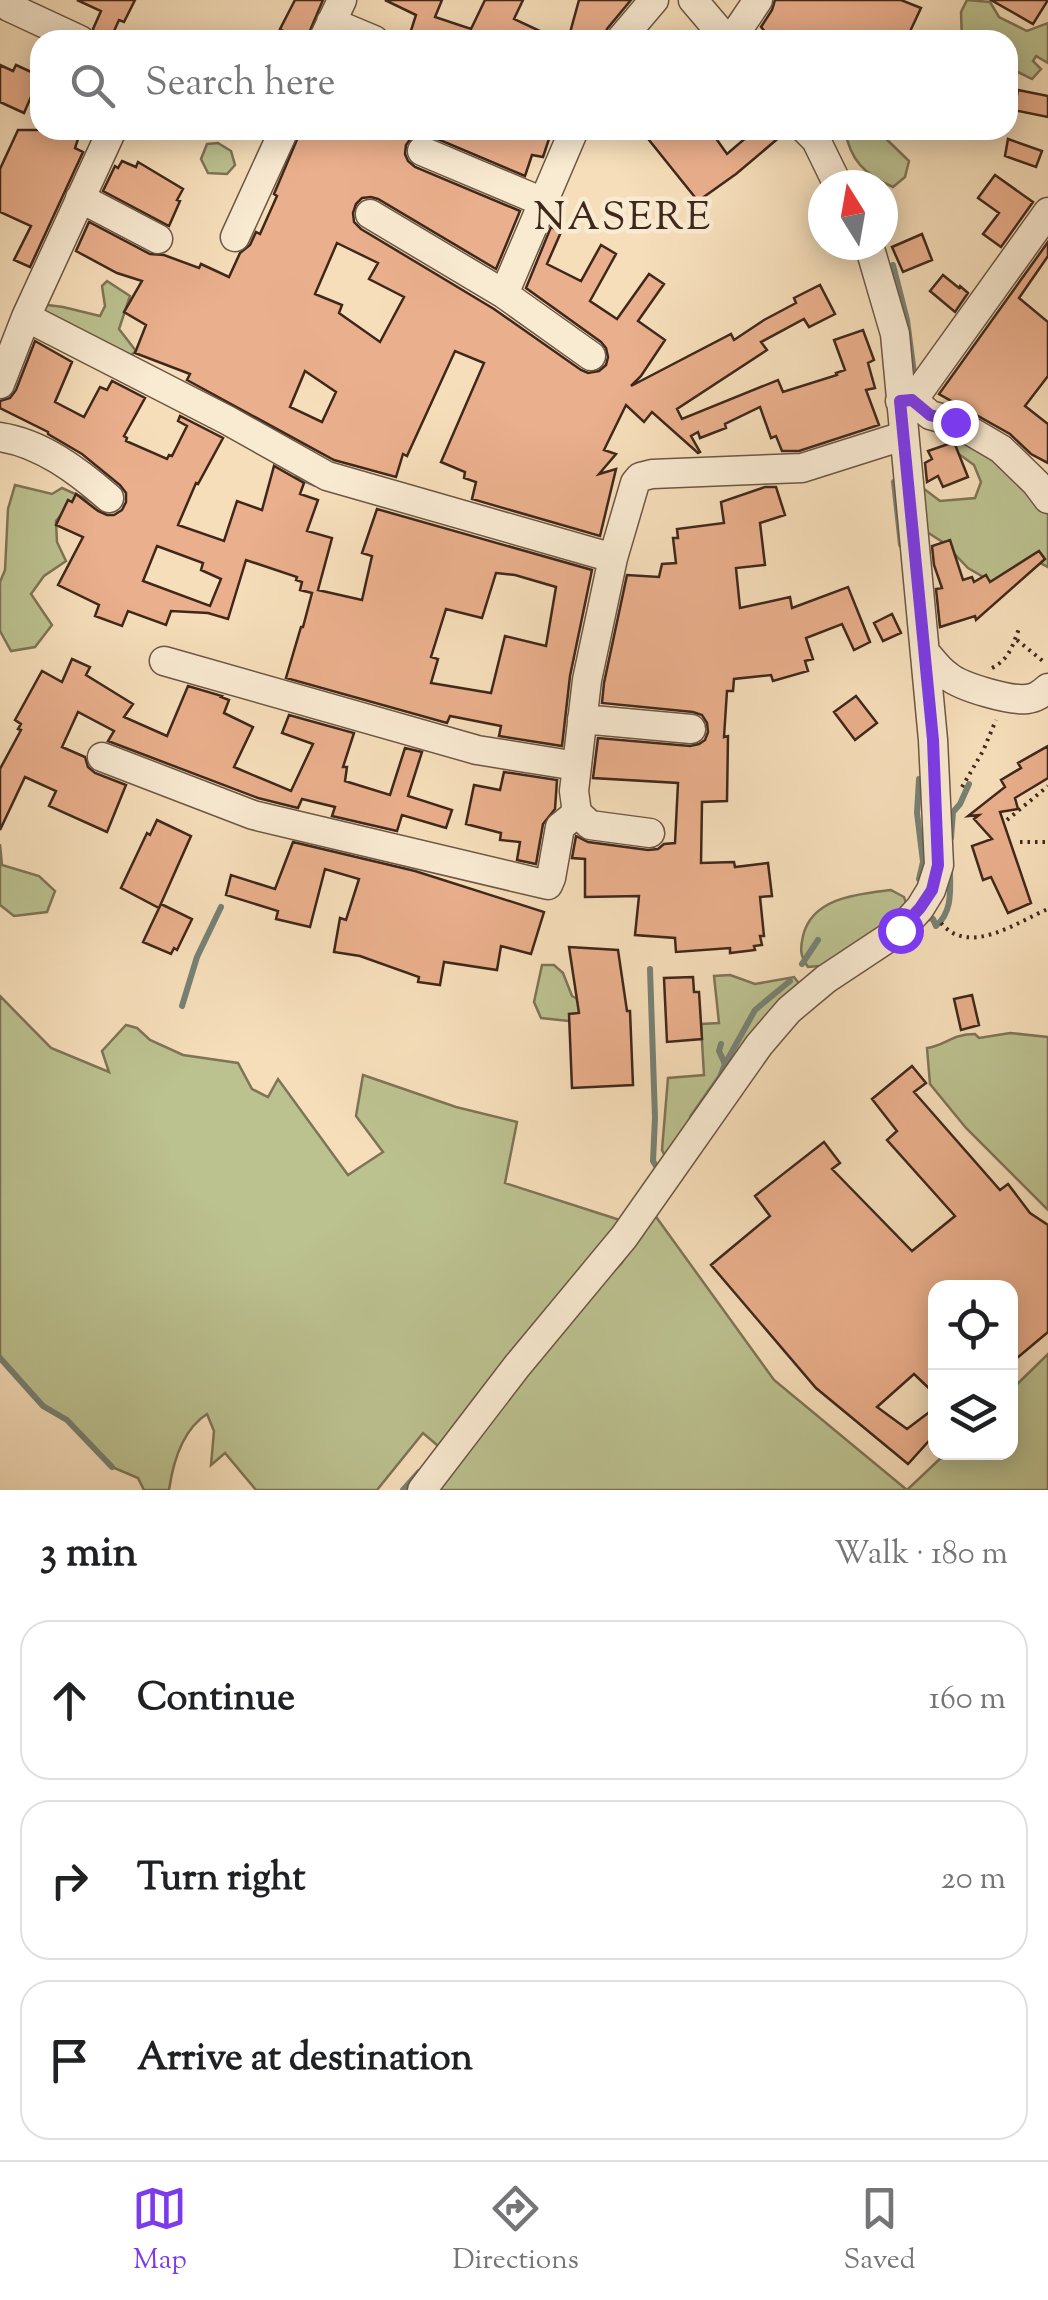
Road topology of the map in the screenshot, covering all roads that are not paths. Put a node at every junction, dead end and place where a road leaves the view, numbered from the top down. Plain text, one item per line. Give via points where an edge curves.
1 (654, 0) edge
2 (694, 0) edge
3 (758, 0) edge
4 (7, 10) edge
5 (56, 30) edge
6 (628, 30) edge
7 (720, 30) edge
8 (736, 30) edge
9 (107, 140) edge
10 (279, 140) edge
11 (570, 140) edge
12 (816, 140) edge
13 (422, 151) dead end
14 (831, 170) edge
15 (80, 198) junction
16 (544, 202) junction
17 (1048, 212) edge
18 (370, 214) dead end
19 (235, 237) dead end
20 (158, 238) dead end
21 (873, 260) edge
22 (504, 294) junction
23 (26, 316) junction
24 (591, 356) dead end
25 (0, 384) edge
26 (906, 400) junction
27 (903, 436) junction
28 (0, 438) edge
29 (108, 498) dead end
30 (1048, 498) edge
31 (612, 558) junction
32 (925, 652) junction
33 (164, 661) dead end
34 (1040, 693) edge
35 (582, 720) junction
36 (691, 730) dead end
37 (102, 757) dead end
38 (577, 766) junction
39 (577, 814) junction
40 (650, 833) dead end
41 (422, 1490) edge

1 - 6 street
2 - 7 street
3 - 8 street
4 - 5 street
9 - 15 street
10 - 19 street
11 - 16 street
12 - 14 street
13 - 16 street
15 - 20 street
15 - 23 street
16 - 22 street
17 - 26 street
18 - 22 street
21 - 26 street
22 - 24 street
23 - 25 street
23 - 31 street via 327,476
26 - 27 street
26 - 30 street via 1001,449
27 - 31 street via 802,468 644,476 631,490
27 - 32 street
28 - 29 street via 36,448
31 - 35 street
32 - 34 street via 957,682 1015,700
32 - 41 street via 938,818 932,890 900,930 826,979 768,1034 624,1237
33 - 38 street via 477,750
35 - 36 street
35 - 38 street
37 - 39 street via 253,814 548,885 560,827
38 - 39 street
39 - 40 street via 590,825

